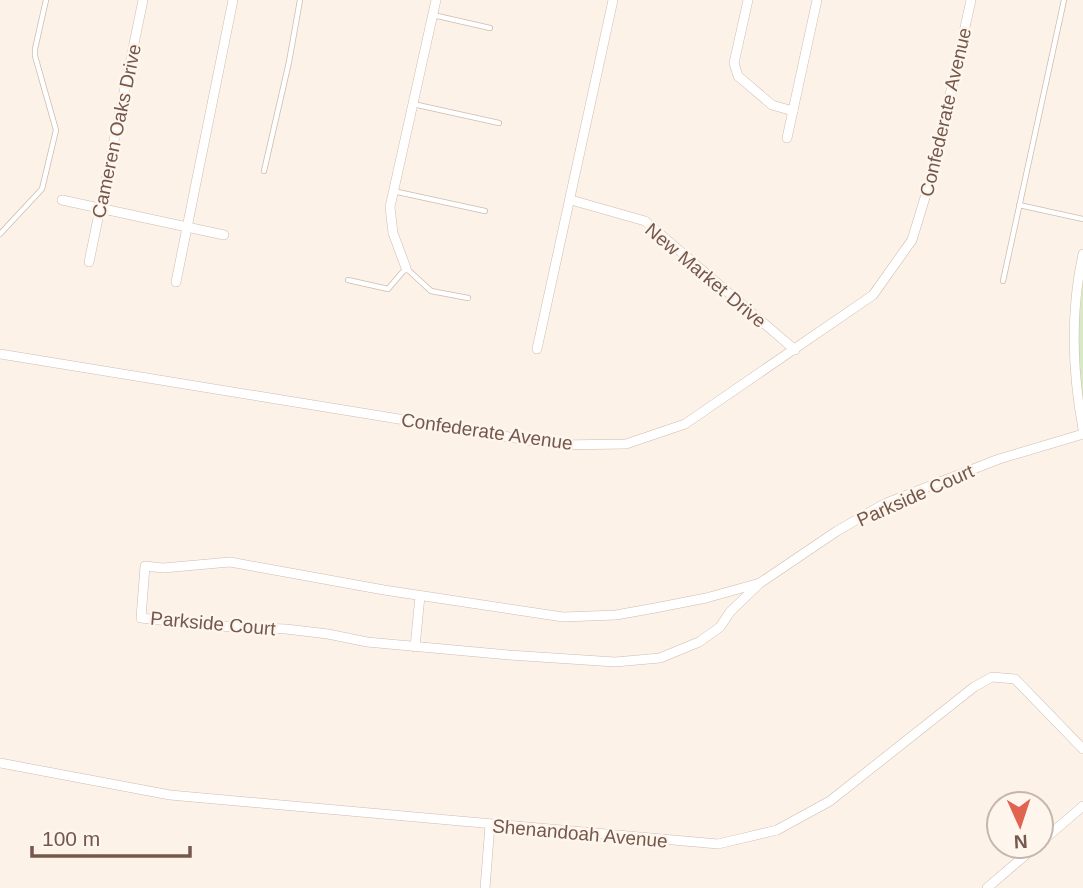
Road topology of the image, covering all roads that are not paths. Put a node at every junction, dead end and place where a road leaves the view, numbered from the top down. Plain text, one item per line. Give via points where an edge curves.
1 (46, 0) edge
2 (143, 0) edge
3 (233, 0) edge
4 (300, 0) edge
5 (436, 0) edge
6 (614, 0) edge
7 (748, 0) edge
8 (817, 0) edge
9 (971, 0) edge
10 (1064, 0) edge
11 (432, 14) junction
12 (490, 28) dead end
13 (412, 104) junction
14 (793, 111) junction
15 (499, 124) dead end
16 (787, 138) dead end
17 (264, 171) dead end
18 (393, 191) junction
19 (62, 200) dead end
20 (571, 200) junction
21 (1019, 205) junction
22 (100, 208) junction
23 (485, 211) dead end
24 (1083, 219) edge
25 (187, 227) junction
26 (0, 234) edge
27 (224, 235) dead end
28 (1083, 254) edge
29 (89, 262) dead end
30 (406, 268) junction
31 (348, 280) dead end
32 (1003, 281) dead end
33 (176, 282) dead end
34 (468, 298) dead end
35 (537, 349) dead end
36 (794, 350) junction
37 (0, 354) edge
38 (1083, 431) edge
39 (760, 583) junction
40 (420, 596) junction
41 (415, 647) junction
42 (1083, 750) edge
43 (0, 763) edge
44 (1083, 806) edge
45 (490, 825) junction
46 (1055, 830) edge
47 (1020, 860) edge
48 (485, 888) edge
49 (988, 888) edge

1 - 26 lane via 35,57 56,130 39,194
2 - 22 street, Cameren Oaks Drive
3 - 25 street
4 - 17 lane
5 - 11 street
6 - 20 street
7 - 14 street via 735,69 772,104
8 - 14 street
9 - 36 street, Confederate Avenue via 934,168 912,240 873,295
10 - 21 lane
11 - 12 lane
11 - 13 street
13 - 15 lane
13 - 18 street
14 - 16 street
18 - 23 lane
18 - 30 street via 393,233
19 - 22 street
20 - 35 street
20 - 36 street, New Market Drive via 645,221
21 - 24 lane
21 - 32 lane
22 - 25 street
22 - 29 street, Cameren Oaks Drive
25 - 27 street
25 - 33 street
28 - 38 street via 1073,347
30 - 31 lane via 388,289
30 - 34 lane via 431,291
36 - 37 street, Confederate Avenue via 685,424 626,444 558,445
38 - 39 street, Parkside Court via 884,504
39 - 40 street, Parkside Court via 706,598 587,617 543,615
39 - 41 street, Parkside Court via 720,627 699,642 660,658 615,662
40 - 41 street
40 - 41 street, Parkside Court via 230,562 145,566 141,618 286,629
42 - 45 street, Shenandoah Avenue via 1015,679 992,677 830,801 778,830 718,844
43 - 45 street, Shenandoah Avenue via 170,795
44 - 46 street
45 - 48 street
47 - 49 street

